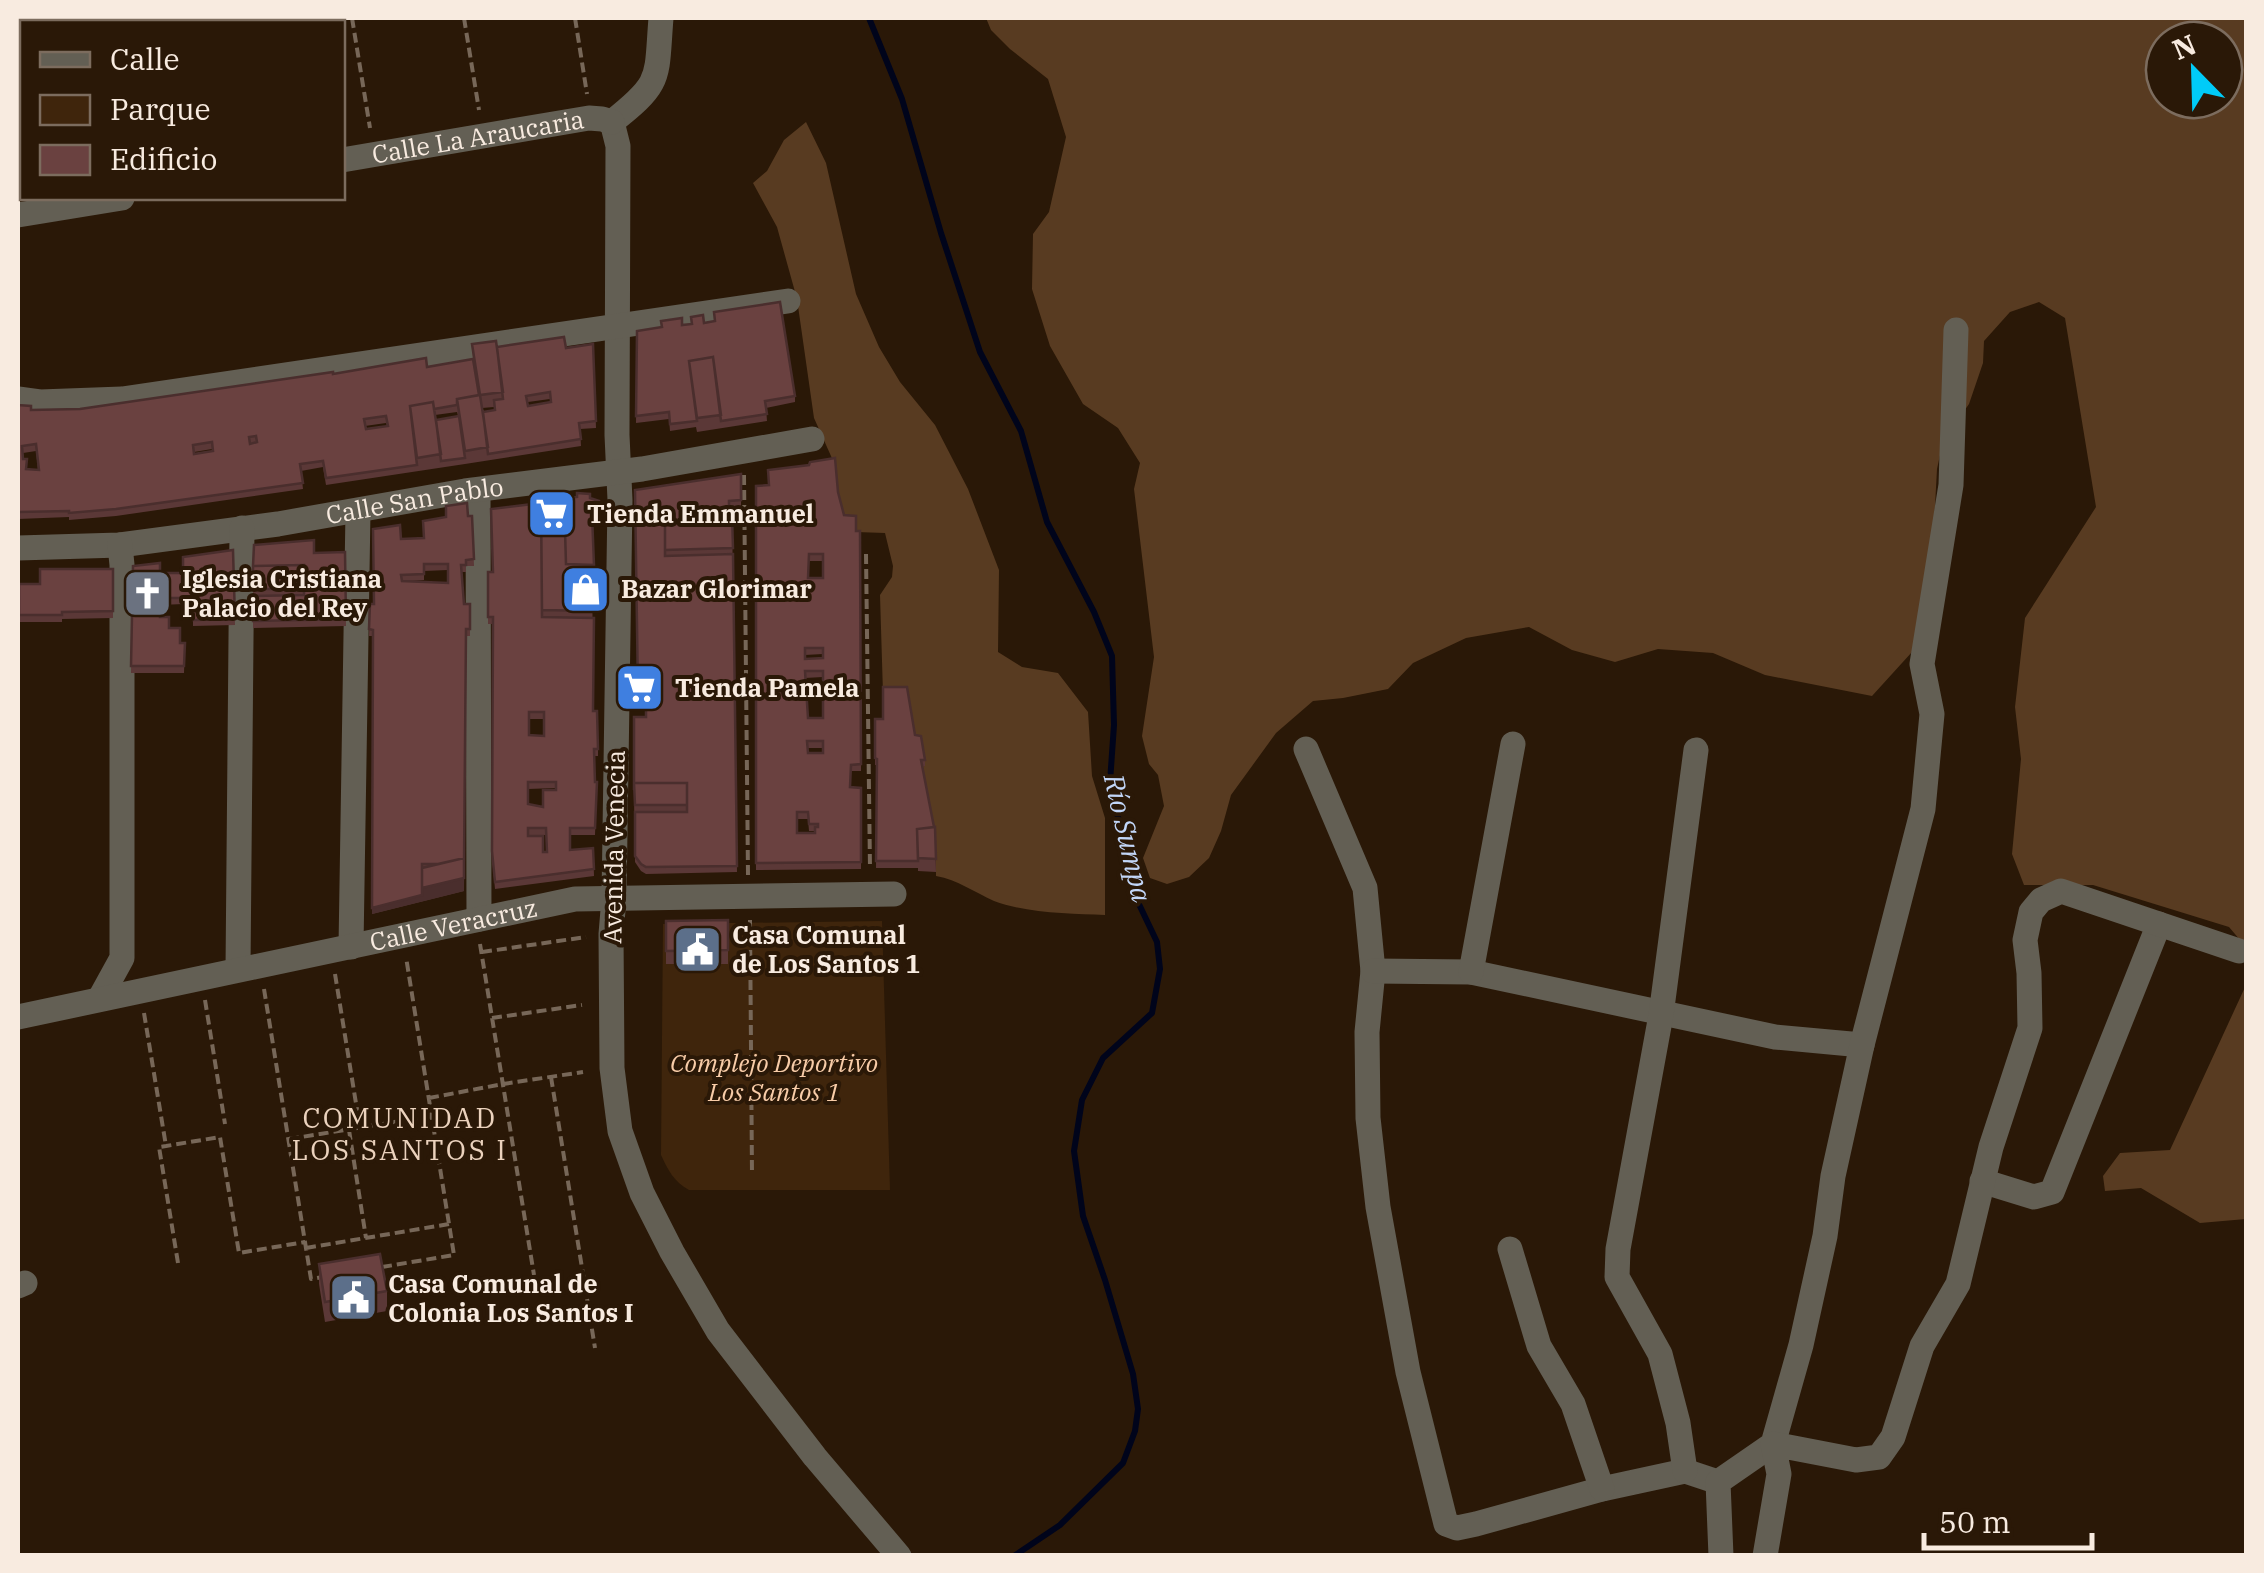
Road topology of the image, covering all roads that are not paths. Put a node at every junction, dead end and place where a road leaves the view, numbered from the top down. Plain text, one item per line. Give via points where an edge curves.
1 (661, 18) edge
2 (612, 122) junction
3 (345, 159) edge
4 (110, 200) edge
5 (18, 215) edge
6 (788, 301) dead end
7 (617, 326) junction
8 (1956, 330) dead end
9 (18, 399) edge
10 (812, 439) dead end
11 (618, 472) junction
12 (478, 490) junction
13 (358, 511) junction
14 (242, 528) junction
15 (120, 545) junction
16 (18, 548) edge
17 (1513, 744) dead end
18 (1306, 749) dead end
19 (1696, 750) dead end
20 (882, 894) road end
21 (614, 898) junction
22 (479, 919) junction
23 (2158, 924) junction
24 (351, 947) junction
25 (2239, 951) dead end
26 (238, 969) junction
27 (1373, 971) junction
28 (1471, 972) junction
29 (100, 998) junction
30 (1661, 1014) junction
31 (18, 1016) edge
32 (1862, 1045) junction
33 (1982, 1182) junction
34 (1510, 1249) dead end
35 (1773, 1444) junction
36 (1685, 1472) junction
37 (1718, 1482) junction
38 (1602, 1489) junction
39 (900, 1556) edge
40 (1721, 1556) edge
41 (1765, 1556) edge

1 - 2 street via 652,86
2 - 3 street, Calle La Araucaria via 588,118
2 - 7 street, Avenida Venecia via 618,146
4 - 5 street
6 - 7 street
7 - 9 street via 122,398
7 - 11 street, Avenida Venecia
8 - 32 street via 1952,485 1922,664 1932,714 1922,809
10 - 11 street, Calle San Pablo
11 - 12 street, Calle San Pablo
11 - 21 street, Avenida Venecia
12 - 13 street, Calle San Pablo
12 - 22 street
13 - 14 street, Calle San Pablo
13 - 24 street
14 - 15 street, Calle San Pablo
14 - 26 street
15 - 16 street, Calle San Pablo
15 - 29 street via 122,958
17 - 28 street
18 - 27 street via 1365,888
19 - 30 street
20 - 21 street, Calle Veracruz
21 - 22 street, Calle Veracruz via 575,899
21 - 39 street, Avenida Venecia via 612,1068 620,1131 642,1193 718,1331
22 - 24 street, Calle Veracruz
23 - 25 street
23 - 33 street via 2052,1192 2034,1196
23 - 33 street via 2061,891 2030,912 2030,1028
24 - 26 street, Calle Veracruz
26 - 29 street, Calle Veracruz
27 - 28 street
27 - 38 street via 1368,1118 1378,1206 1408,1372 1446,1524 1476,1524
28 - 30 street
29 - 31 street, Calle Veracruz
30 - 32 street via 1774,1037
30 - 36 street via 1617,1277 1660,1354
32 - 35 street via 1801,1345
33 - 35 street via 1958,1284 1922,1346 1893,1437 1879,1457 1856,1460
34 - 38 street via 1538,1346 1573,1404
35 - 37 street
35 - 41 street via 1779,1474
36 - 37 street
36 - 38 street
37 - 40 street

